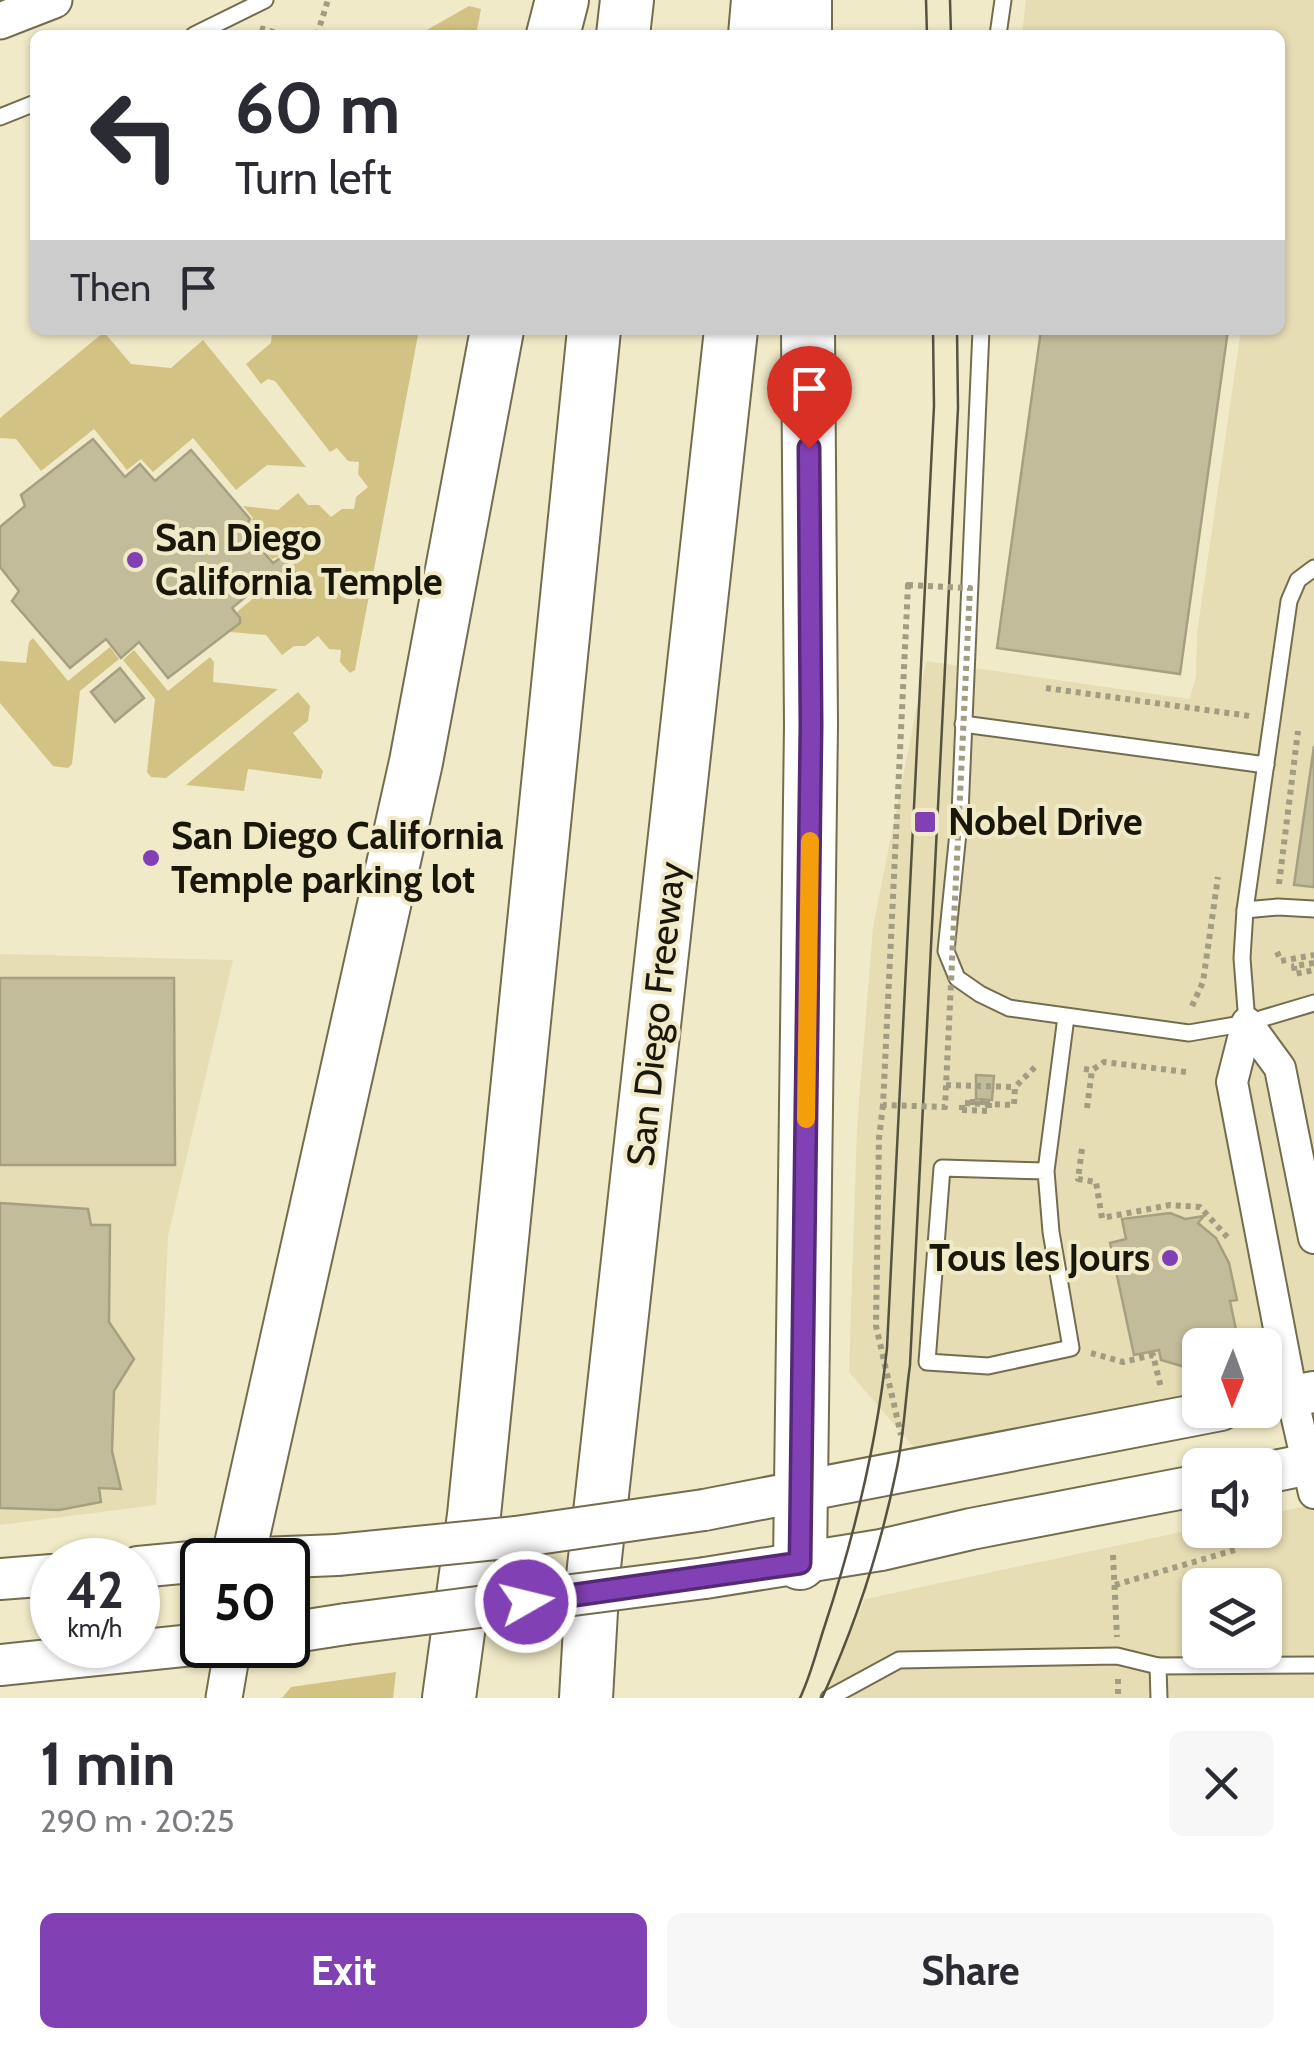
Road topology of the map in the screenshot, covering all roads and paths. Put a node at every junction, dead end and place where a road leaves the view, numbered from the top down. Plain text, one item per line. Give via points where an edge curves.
1 (54, 0) edge
2 (264, 0) edge
3 (328, 0) edge
4 (562, 0) edge
5 (627, 0) edge
6 (758, 0) edge
7 (805, 0) edge
8 (1002, 0) edge
9 (0, 22) edge
10 (204, 30) edge
11 (319, 30) edge
12 (554, 30) edge
13 (624, 30) edge
14 (755, 30) edge
15 (805, 30) edge
16 (999, 30) edge
17 (30, 105) edge
18 (0, 117) edge
19 (497, 335) edge
20 (593, 335) edge
21 (730, 335) edge
22 (808, 335) edge
23 (981, 335) edge
24 (1314, 568) edge
25 (1046, 688) dead end
26 (1251, 716) dead end
27 (963, 724) junction
28 (1299, 724) dead end
29 (1266, 765) junction
30 (1218, 877) dead end
31 (1278, 884) dead end
32 (1245, 910) junction
33 (1314, 910) edge
34 (1277, 952) dead end
35 (1314, 962) edge
36 (1314, 1003) edge
37 (1192, 1006) dead end
38 (1066, 1017) junction
39 (1247, 1023) junction
40 (1038, 1064) dead end
41 (1186, 1072) dead end
42 (946, 1085) junction
43 (966, 1085) junction
44 (1015, 1087) junction
45 (883, 1105) junction
46 (1088, 1108) dead end
47 (1082, 1149) dead end
48 (1046, 1171) junction
49 (1314, 1238) edge
50 (1234, 1244) dead end
51 (1071, 1348) junction
52 (1290, 1397) edge
53 (1166, 1403) dead end
54 (1182, 1418) edge
55 (905, 1452) dead end
56 (1282, 1473) edge
57 (1312, 1474) edge
58 (1182, 1488) edge
59 (801, 1492) junction
60 (228, 1538) edge
61 (1238, 1548) edge
62 (1113, 1555) dead end
63 (310, 1556) edge
64 (800, 1563) junction
65 (30, 1577) edge
66 (0, 1579) edge
67 (310, 1630) edge
68 (180, 1646) edge
69 (0, 1665) edge
70 (1314, 1665) edge
71 (1158, 1666) junction
72 (229, 1668) edge
73 (224, 1698) edge
74 (448, 1698) edge
75 (586, 1698) edge
76 (830, 1698) edge
77 (1158, 1698) edge

1 - 9 street
2 - 10 lane
3 - 11 path
4 - 12 highway
5 - 13 highway
6 - 14 highway
7 - 15 highway
8 - 16 lane
17 - 18 lane
19 - 60 highway via 416,762
20 - 74 highway via 474,1515
21 - 75 highway, San Diego Freeway
22 - 59 highway via 811,725
23 - 27 lane
24 - 29 lane via 1298,580 1289,602
25 - 26 path
27 - 29 lane
27 - 38 lane via 946,951 957,978 980,994 1009,1008
28 - 31 path
29 - 32 lane
30 - 37 path via 1203,982
32 - 33 lane
32 - 39 lane
34 - 35 path via 1281,961
36 - 39 lane
38 - 39 lane via 1189,1033
38 - 48 lane
39 - 49 street via 1280,1068
39 - 52 street via 1232,1082
40 - 44 path
41 - 46 path via 1104,1062 1088,1070
42 - 43 path
42 - 45 path, bridge via 945,1108
42 - 45 path, bridge via 970,588 908,585
43 - 44 path
43 - 44 path, bridge via 965,1102 989,1102 989,1111 962,1110 962,1103 978,1104 995,1105 1014,1105
45 - 55 path via 876,1326
47 - 50 path via 1078,1180 1096,1182 1102,1218 1170,1205 1200,1207
48 - 51 lane
48 - 51 lane via 942,1168 928,1362 988,1366
51 - 53 path via 1123,1362 1153,1355
52 - 57 street
54 - 59 main road
56 - 57 main road
58 - 64 main road
59 - 63 main road, bridge via 516,1537
59 - 64 highway
61 - 62 path via 1115,1582
64 - 67 main road, bridge
65 - 66 main road
68 - 69 main road
70 - 71 lane
71 - 76 lane via 1117,1656 898,1660
71 - 77 lane
72 - 73 street

